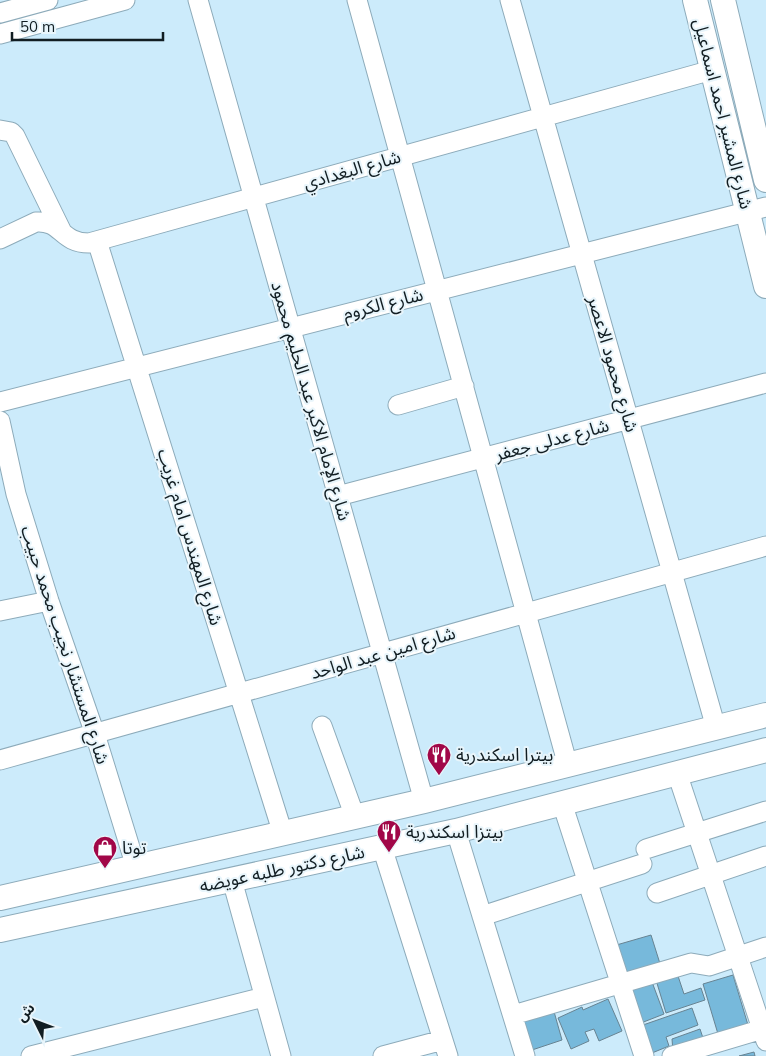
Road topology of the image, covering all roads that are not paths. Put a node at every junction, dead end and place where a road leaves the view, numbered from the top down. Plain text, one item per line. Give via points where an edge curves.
1 (48, 0) edge
2 (125, 0) edge
3 (198, 0) edge
4 (358, 0) edge
5 (510, 0) edge
6 (695, 0) edge
7 (724, 0) edge
8 (0, 13) edge
9 (0, 34) edge
10 (712, 70) junction
11 (543, 117) junction
12 (0, 130) edge
13 (401, 156) junction
14 (766, 180) edge
15 (254, 198) junction
16 (757, 209) edge
17 (64, 236) junction
18 (0, 240) edge
19 (97, 241) junction
20 (582, 254) junction
21 (766, 286) edge
22 (438, 290) junction
23 (291, 328) junction
24 (137, 367) junction
25 (766, 383) edge
26 (464, 386) junction
27 (0, 402) edge
28 (398, 405) dead end
29 (629, 420) junction
30 (0, 421) edge
31 (484, 458) junction
32 (338, 496) junction
33 (766, 546) edge
34 (672, 572) junction
35 (49, 601) junction
36 (0, 611) edge
37 (526, 613) junction
38 (382, 654) junction
39 (239, 694) junction
40 (766, 715) edge
41 (322, 726) dead end
42 (716, 728) junction
43 (95, 734) junction
44 (766, 750) edge
45 (0, 760) edge
46 (568, 766) junction
47 (677, 773) junction
48 (501, 783) junction
49 (424, 801) junction
50 (562, 803) junction
51 (766, 811) edge
52 (355, 817) junction
53 (510, 817) junction
54 (456, 831) junction
55 (697, 833) junction
56 (283, 834) junction
57 (382, 847) junction
58 (766, 856) edge
59 (136, 867) junction
60 (711, 875) junction
61 (232, 880) junction
62 (587, 882) junction
63 (658, 893) dead end
64 (0, 898) edge
65 (482, 916) junction
66 (0, 930) edge
67 (766, 947) edge
68 (738, 956) junction
69 (620, 984) junction
70 (264, 997) junction
71 (513, 1015) junction
72 (765, 1032) edge
73 (445, 1048) edge
74 (31, 1056) edge
75 (281, 1056) edge
76 (383, 1056) edge
77 (525, 1056) edge
78 (644, 1056) edge
79 (672, 1056) edge

1 - 8 street
2 - 9 street
3 - 15 street, شارع الإمام الاكبر عبد الحليم محمود
4 - 13 street
5 - 11 street, شارع محمود الاعصر
6 - 10 street, شارع المشير احمد اسماعيل
7 - 14 street, شارع المشير احمد اسماعيل
10 - 11 street, شارع البغدادي
10 - 16 street, شارع المشير احمد اسماعيل
11 - 13 street, شارع البغدادي
11 - 20 street, شارع محمود الاعصر
12 - 17 street via 15,136
13 - 15 street, شارع البغدادي
13 - 22 street
15 - 19 street, شارع البغدادي
15 - 23 street, شارع الإمام الاكبر عبد الحليم محمود
16 - 20 street, شارع الكروم
16 - 21 street, شارع المشير احمد اسماعيل
17 - 18 street, شارع البغدادي via 55,226 43,221
17 - 19 street, شارع البغدادي via 80,243
19 - 24 street, شارع المهندس امام غريب
20 - 22 street, شارع الكروم
20 - 29 street, شارع محمود الاعصر
22 - 23 street, شارع الكروم
22 - 26 street
23 - 24 street, شارع الكروم
23 - 32 street, شارع الإمام الاكبر عبد الحليم محمود
24 - 27 street, شارع الكروم
24 - 39 street, شارع المهندس امام غريب
25 - 29 street, شارع عدلى جعفر
26 - 28 street
26 - 31 street
29 - 31 street, شارع عدلى جعفر
29 - 34 street, شارع محمود الاعصر
30 - 35 street, شارع المستشار نجيب محمد حبيب via 16,494
31 - 32 street, شارع عدلى جعفر
31 - 37 street
32 - 38 street, شارع الإمام الاكبر عبد الحليم محمود
33 - 34 street, شارع امين عبد الواحد
34 - 37 street, شارع امين عبد الواحد
34 - 42 street, شارع محمود الاعصر
35 - 36 street
35 - 43 street, شارع المستشار نجيب محمد حبيب
37 - 38 street, شارع امين عبد الواحد
37 - 46 street
38 - 39 street, شارع امين عبد الواحد
38 - 49 street, شارع الإمام الاكبر عبد الحليم محمود
39 - 43 street, شارع امين عبد الواحد
39 - 56 street, شارع المهندس امام غريب
40 - 42 street
41 - 52 street
42 - 46 street, شارع دكتور طلبه عويضه
43 - 45 street, شارع امين عبد الواحد
43 - 59 street, شارع المستشار نجيب محمد حبيب
44 - 47 street, شارع دكتور طلبه عويضه
46 - 48 street, شارع دكتور طلبه عويضه
47 - 50 street, شارع دكتور طلبه عويضه
47 - 55 street
48 - 49 street, شارع دكتور طلبه عويضه
48 - 53 street
49 - 52 street, شارع دكتور طلبه عويضه
50 - 53 street, شارع دكتور طلبه عويضه
50 - 62 street
51 - 55 street
52 - 56 street, شارع دكتور طلبه عويضه
53 - 54 street, شارع دكتور طلبه عويضه
54 - 57 street, شارع دكتور طلبه عويضه
54 - 65 street
55 - 60 street
55 - 62 street
56 - 59 street, شارع دكتور طلبه عويضه
57 - 61 street, شارع دكتور طلبه عويضه
57 - 73 street
58 - 60 street
59 - 64 street, شارع دكتور طلبه عويضه
60 - 63 street
60 - 68 street
61 - 66 street, شارع دكتور طلبه عويضه
61 - 70 street
62 - 65 street
62 - 69 street
65 - 71 street
67 - 68 street
68 - 69 street via 709,966 690,963
68 - 72 street
69 - 71 street
69 - 78 street
70 - 74 street
70 - 75 street
71 - 77 street
72 - 79 street
73 - 76 street

